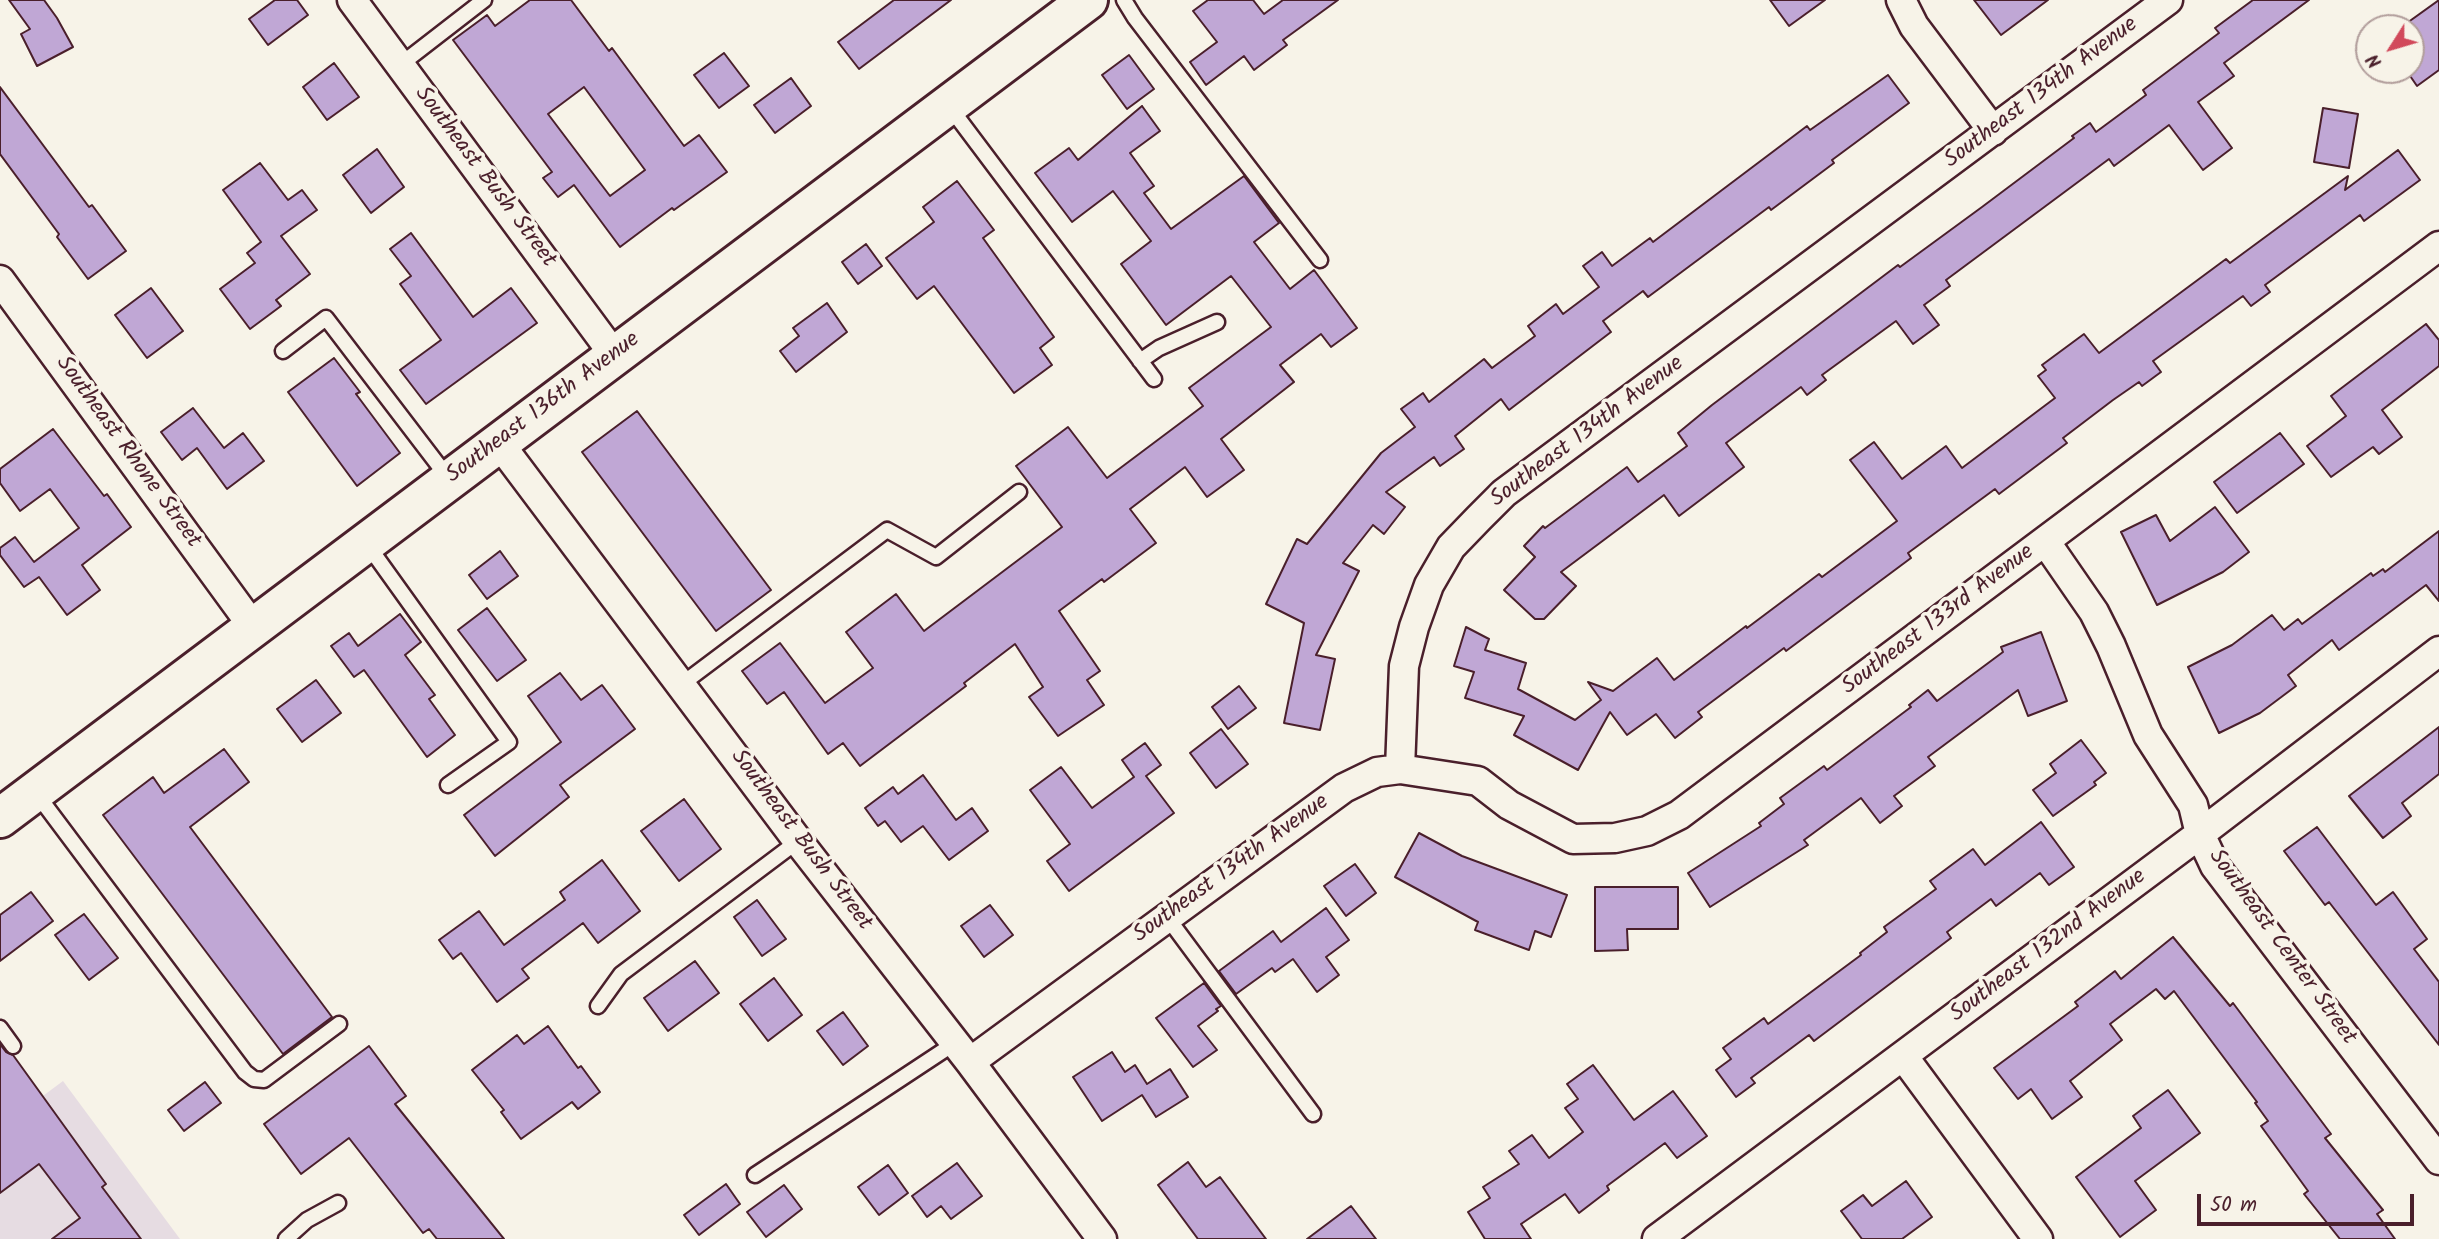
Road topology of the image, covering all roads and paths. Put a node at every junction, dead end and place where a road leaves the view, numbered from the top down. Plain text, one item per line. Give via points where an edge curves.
1 (352, 0) edge
2 (484, 0) edge
3 (1088, 0) edge
4 (1124, 0) edge
5 (1901, 0) edge
6 (2168, 0) edge
7 (400, 65) junction
8 (948, 105) junction
9 (1993, 131) junction
10 (2439, 246) edge
11 (1320, 260) dead end
12 (0, 280) edge
13 (1217, 322) dead end
14 (283, 351) dead end
15 (615, 356) junction
16 (1140, 361) junction
17 (1154, 379) dead end
18 (499, 443) junction
19 (450, 480) junction
20 (1019, 492) dead end
21 (2045, 541) junction
22 (366, 543) junction
23 (254, 628) junction
24 (2439, 651) edge
25 (682, 684) junction
26 (1400, 769) junction
27 (448, 786) dead end
28 (36, 792) junction
29 (0, 818) edge
30 (2200, 834) junction
31 (798, 841) junction
32 (1167, 917) junction
33 (598, 1006) dead end
34 (339, 1024) dead end
35 (0, 1028) edge
36 (13, 1046) dead end
37 (962, 1052) junction
38 (1903, 1056) junction
39 (1313, 1114) dead end
40 (2439, 1160) edge
41 (755, 1175) dead end
42 (338, 1203) dead end
43 (286, 1239) edge
44 (1102, 1239) edge
45 (1657, 1239) edge
46 (2038, 1239) edge

1 - 7 street, Southeast Bush Street
2 - 7 lane
3 - 8 street, Southeast 136th Avenue
4 - 11 lane
5 - 9 street via 1914,26
6 - 9 street, Southeast 134th Avenue
7 - 15 street, Southeast Bush Street
8 - 15 street, Southeast 136th Avenue
8 - 16 lane
9 - 26 street, Southeast 134th Avenue via 1504,493 1451,547 1429,585 1404,666
10 - 21 street, Southeast 133rd Avenue
12 - 23 street, Southeast Rhone Street
13 - 16 lane
14 - 19 lane via 326,318
15 - 18 street, Southeast 136th Avenue
16 - 17 lane
18 - 19 street, Southeast 136th Avenue
18 - 25 street, Southeast Bush Street
19 - 22 street, Southeast 136th Avenue
20 - 25 lane via 936,557 887,530
21 - 26 street, Southeast 133rd Avenue via 1679,815 1647,831 1615,838 1573,839 1509,805 1478,781
21 - 30 street, Southeast Center Street via 2094,612 2148,735 2193,805
22 - 23 street, Southeast 136th Avenue
22 - 27 lane via 509,742
23 - 28 street, Southeast 136th Avenue
24 - 30 street, Southeast 132nd Avenue
25 - 31 street, Southeast Bush Street
26 - 32 street, Southeast 134th Avenue via 1377,772 1344,788
28 - 29 street, Southeast 136th Avenue
28 - 34 lane via 254,1079 264,1080
30 - 38 street, Southeast 132nd Avenue
30 - 40 street, Southeast Center Street via 2215,866
31 - 33 lane via 621,974
31 - 37 street, Southeast Bush Street
32 - 37 street, Southeast 134th Avenue
32 - 39 lane
35 - 36 lane
37 - 41 lane
37 - 44 street, Southeast Bush Street
38 - 45 street, Southeast 132nd Avenue
38 - 46 street
42 - 43 lane via 307,1220

